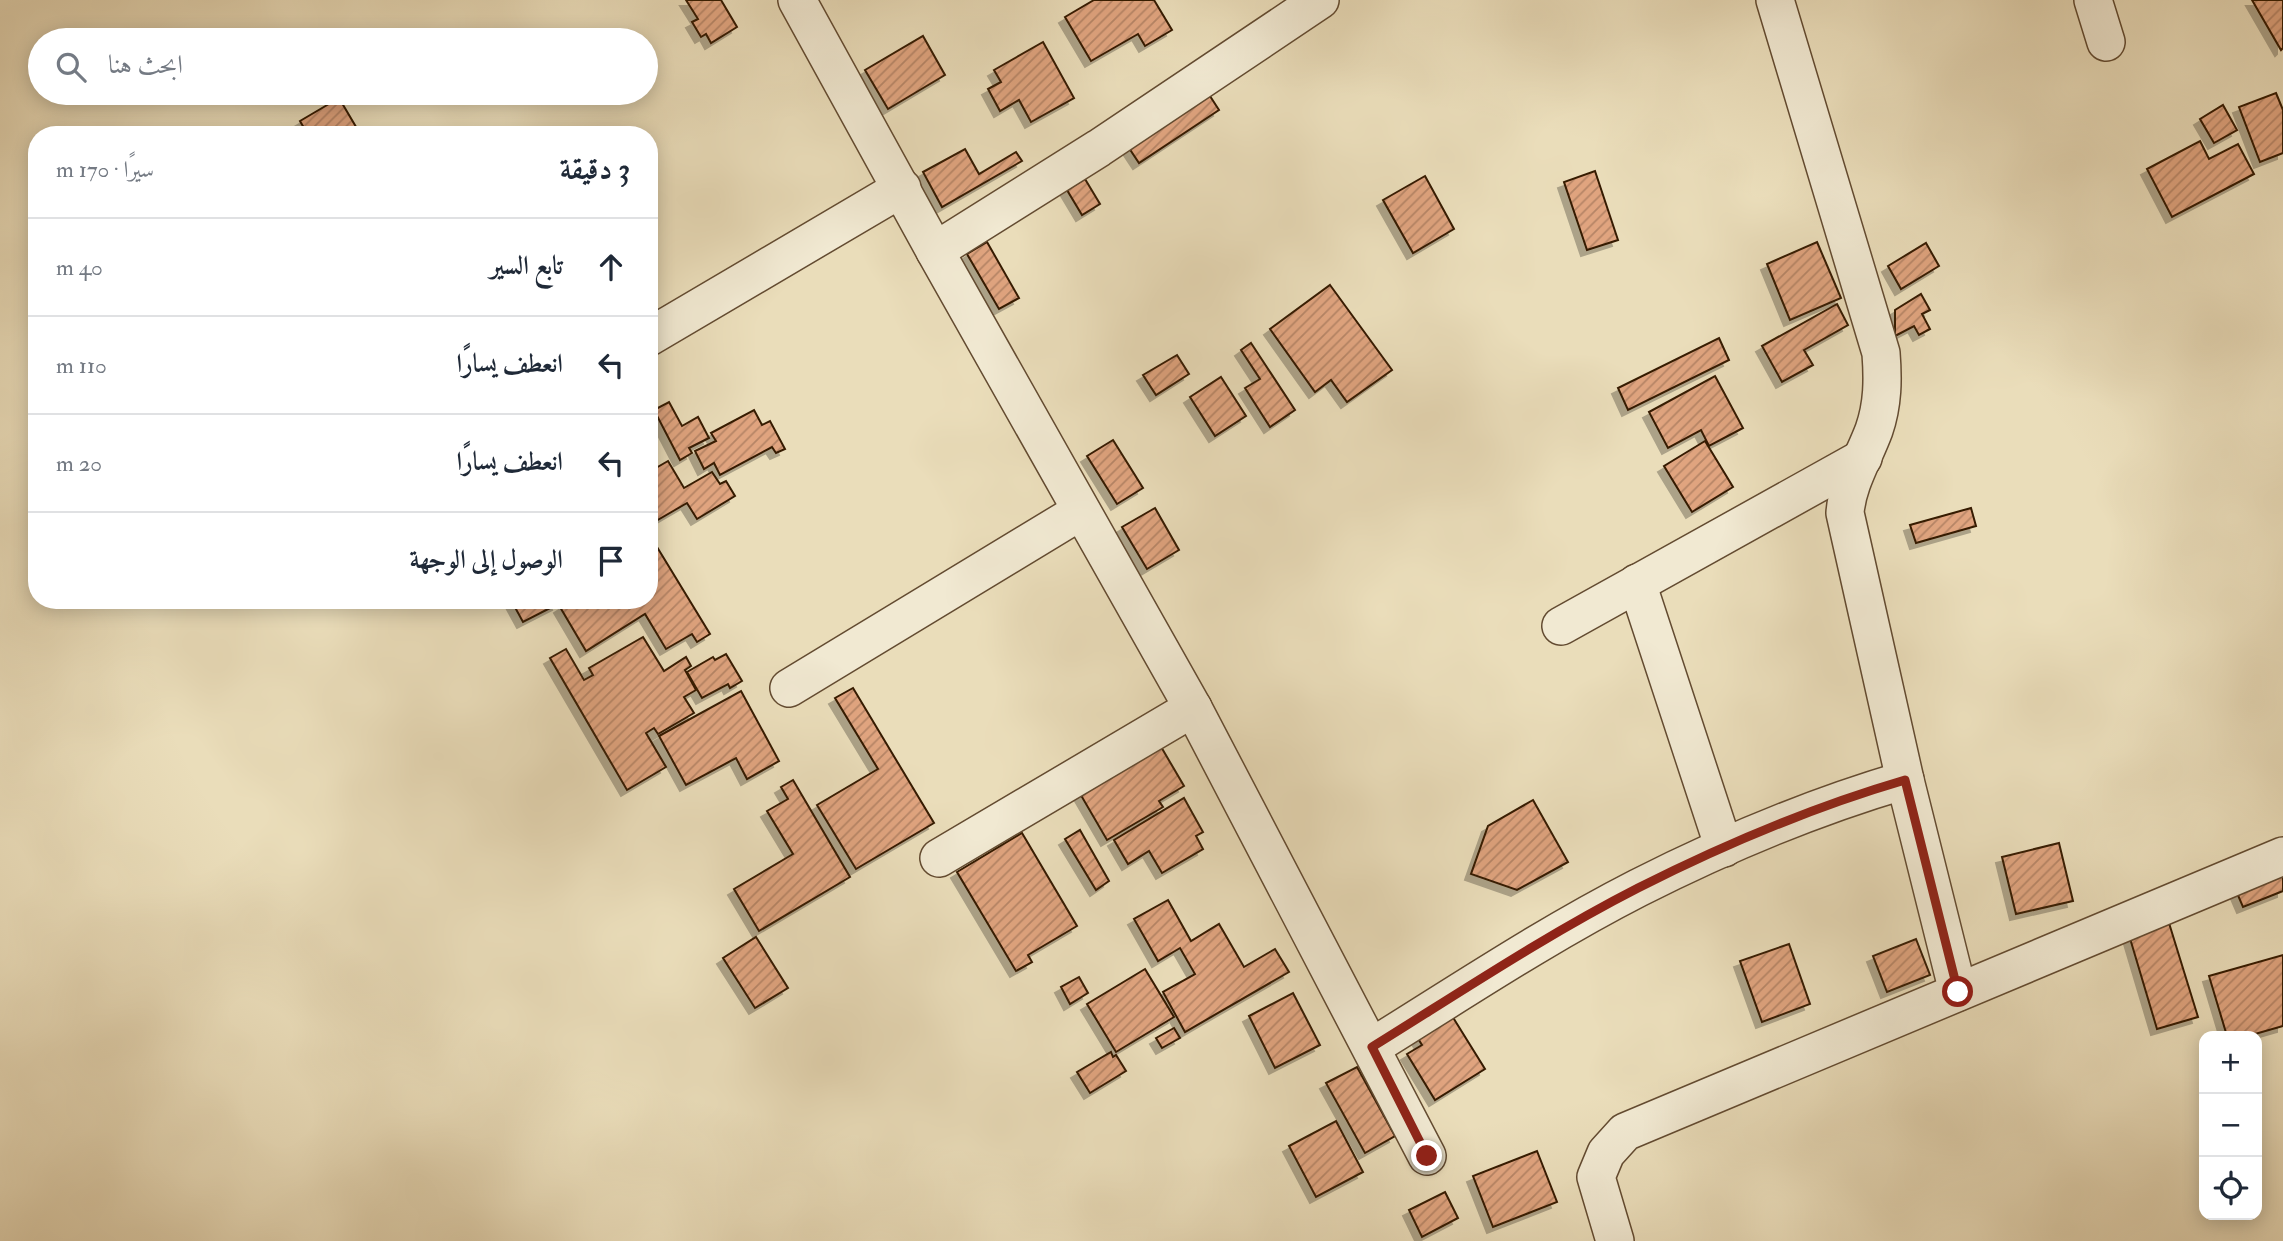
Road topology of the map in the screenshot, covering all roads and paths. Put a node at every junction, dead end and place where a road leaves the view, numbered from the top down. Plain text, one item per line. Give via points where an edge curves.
1 (797, 0) edge
2 (1320, 0) edge
3 (1775, 0) edge
4 (2092, 0) edge
5 (2106, 42) dead end
6 (902, 188) junction
7 (936, 251) junction
8 (658, 332) edge
9 (1863, 458) junction
10 (1081, 511) junction
11 (1637, 583) junction
12 (1561, 626) dead end
13 (789, 688) dead end
14 (1193, 708) junction
15 (1905, 780) junction
16 (1724, 848) junction
17 (2283, 856) edge
18 (939, 858) dead end
19 (1958, 992) junction
20 (1372, 1047) junction
21 (1427, 1156) dead end
22 (1615, 1241) edge

1 - 6 street
2 - 7 street
3 - 9 street via 1881,353 1884,387
4 - 5 street
6 - 7 street
6 - 8 street
7 - 10 street
9 - 11 street
9 - 15 street via 1845,513
10 - 13 street
10 - 14 street
11 - 12 street
11 - 16 street
14 - 18 street
14 - 20 street
15 - 16 street
15 - 19 street
16 - 20 street via 1636,889
17 - 19 street
19 - 22 street via 1625,1132 1606,1153 1596,1177
20 - 21 street

